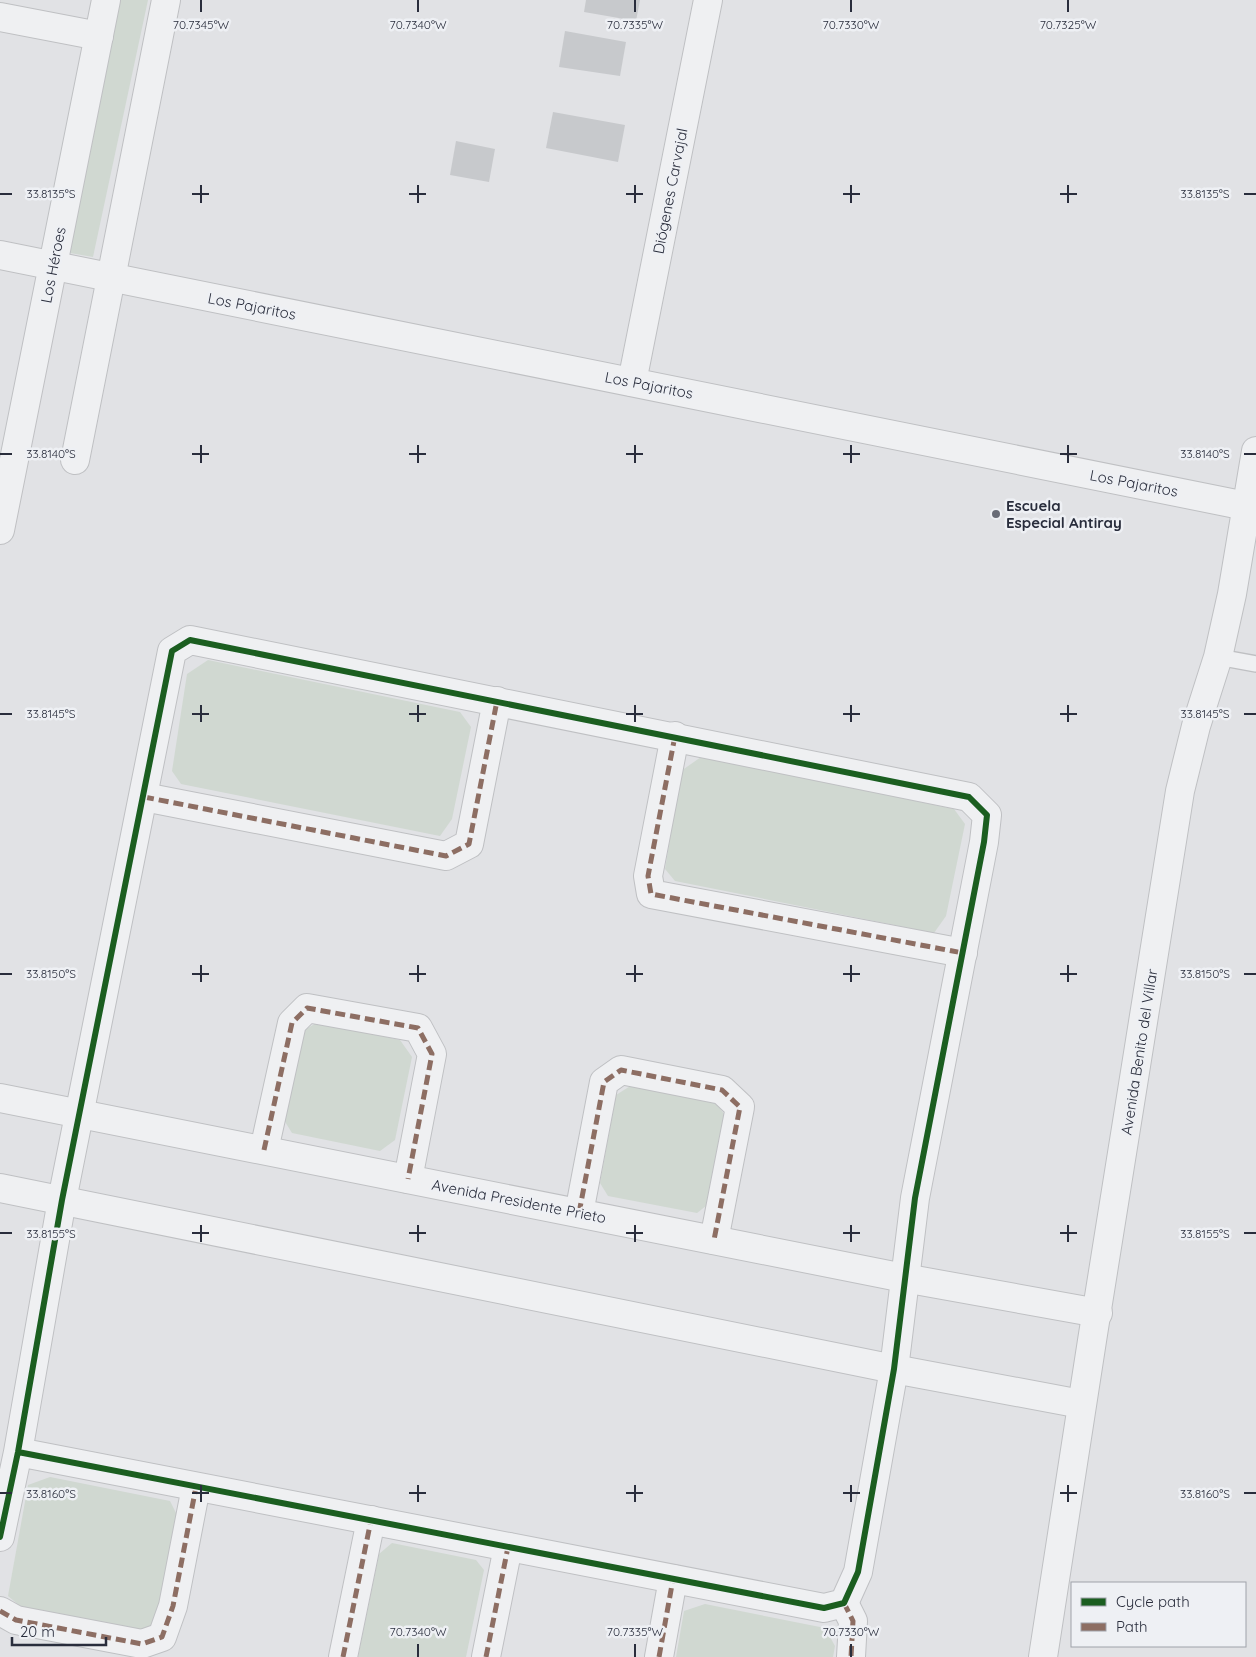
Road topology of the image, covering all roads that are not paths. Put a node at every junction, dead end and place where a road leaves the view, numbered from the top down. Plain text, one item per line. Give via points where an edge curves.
1 (106, 0) edge
2 (166, 0) edge
3 (708, 0) edge
4 (0, 17) edge
5 (99, 36) junction
6 (0, 255) edge
7 (52, 266) junction
8 (111, 277) junction
9 (632, 382) junction
10 (1256, 451) edge
11 (75, 460) dead end
12 (1246, 506) junction
13 (0, 530) edge
14 (1218, 657) junction
15 (1256, 664) edge
16 (497, 701) junction
17 (675, 736) junction
18 (144, 797) junction
19 (962, 953) junction
20 (0, 1098) edge
21 (79, 1114) junction
22 (264, 1150) junction
23 (408, 1180) junction
24 (0, 1188) edge
25 (62, 1200) junction
26 (578, 1213) junction
27 (714, 1240) junction
28 (904, 1278) junction
29 (1098, 1312) junction
30 (894, 1369) junction
31 (1081, 1404) junction
32 (18, 1452) junction
33 (196, 1487) junction
34 (371, 1520) junction
35 (0, 1537) edge
36 (508, 1548) junction
37 (673, 1579) junction
38 (844, 1602) junction
39 (0, 1611) edge
40 (343, 1657) edge
41 (486, 1657) edge
42 (659, 1657) edge
43 (851, 1657) edge
44 (1043, 1657) edge

1 - 5 street, Los Héroes
2 - 8 street
3 - 9 street, Diógenes Carvajal
4 - 5 street
5 - 7 street, Los Héroes
6 - 7 street, Los Pajaritos
7 - 8 street, Los Pajaritos
7 - 13 street, Los Héroes
8 - 9 street, Los Pajaritos
8 - 11 street
9 - 12 street, Los Pajaritos
10 - 12 street, Avenida Benito del Villar
12 - 14 street, Avenida Benito del Villar
14 - 15 lane
14 - 29 street, Avenida Benito del Villar via 1180,791
16 - 17 street
16 - 18 street via 469,844 446,856
16 - 18 street via 190,640 172,651
17 - 19 street via 969,797 987,814
17 - 19 street via 648,876 651,894
18 - 21 street
19 - 28 street via 915,1198
20 - 21 street, Avenida Presidente Prieto
21 - 22 street, Avenida Presidente Prieto
21 - 25 street
22 - 23 street, Avenida Presidente Prieto
22 - 23 street via 292,1024 307,1008 418,1028 432,1054
23 - 26 street, Avenida Presidente Prieto
24 - 25 street
25 - 30 street
25 - 32 street
26 - 27 street, Avenida Presidente Prieto
26 - 27 street via 604,1082 621,1070 722,1090 740,1107
27 - 28 street, Avenida Presidente Prieto
28 - 29 street, Avenida Presidente Prieto
28 - 30 street
29 - 31 street, Avenida Benito del Villar
30 - 31 street
30 - 38 street via 858,1572
31 - 44 street, Avenida Benito del Villar
32 - 33 street
32 - 35 street
33 - 34 street
33 - 39 street via 173,1606 162,1637 142,1644 16,1620
34 - 36 street
34 - 40 street
36 - 37 street
36 - 41 street
37 - 38 street via 824,1608
37 - 42 street
38 - 43 street via 853,1621

